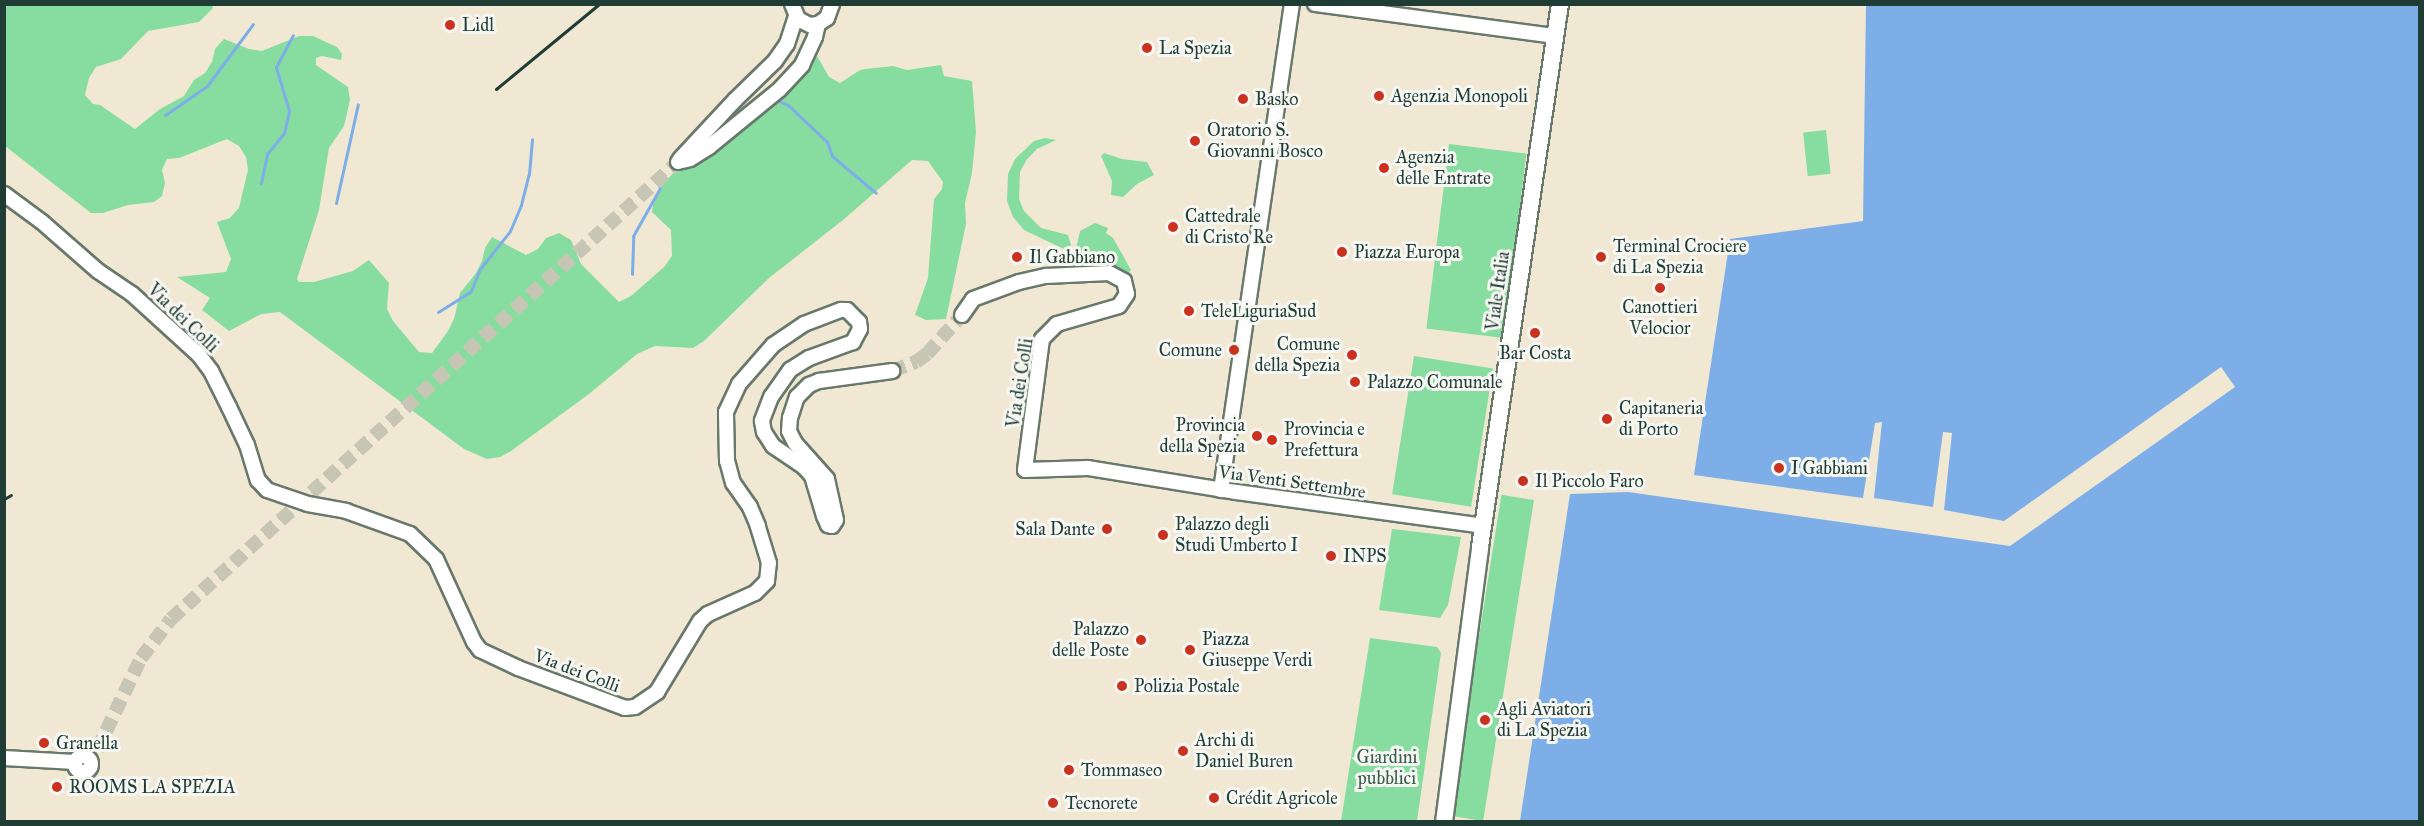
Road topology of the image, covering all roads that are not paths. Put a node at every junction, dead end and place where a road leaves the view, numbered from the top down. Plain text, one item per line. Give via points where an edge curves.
1 (832, 4) edge
2 (1292, 4) edge
3 (1315, 4) edge
4 (1560, 4) edge
5 (794, 10) edge
6 (818, 24) junction
7 (1556, 36) junction
8 (4, 194) edge
9 (962, 315) tunnel mouth
10 (892, 371) tunnel mouth
11 (1025, 470) joint
12 (1221, 490) junction
13 (1483, 526) junction
14 (87, 756) dead end
15 (4, 758) edge
16 (1448, 782) junction
17 (1436, 822) edge
18 (1444, 822) edge

1 - 6 street via 827,18
2 - 12 street
3 - 7 street
4 - 7 main road, Viale Italia
5 - 6 street via 805,24
5 - 6 street via 787,44 775,61 678,162 709,147 779,90 802,65
7 - 13 main road, Viale Italia
8 - 10 street, Via dei Colli via 132,294 198,355 220,389 247,445 258,480 267,490 346,511 410,534 436,559 480,650 614,706 635,707 647,701 657,692 700,621 754,593 767,581 769,563 758,526 733,483 727,461 726,412 739,384 756,363 773,345 804,324 840,310 847,310 859,322 853,342 809,358 790,370 771,397 762,421 773,446 812,476 824,516 832,526 836,520 827,479 789,431 797,397 819,381
9 - 11 street, Via dei Colli via 973,299 981,295 1046,276 1109,273 1124,280 1127,294 1119,306 1057,324 1042,339
11 - 12 street, Via Venti Settembre via 1088,468
12 - 13 street, Via Venti Settembre
13 - 16 main road, Viale Italia
14 - 15 street
16 - 17 main road, Viale Italia
16 - 18 main road, Viale Italia

